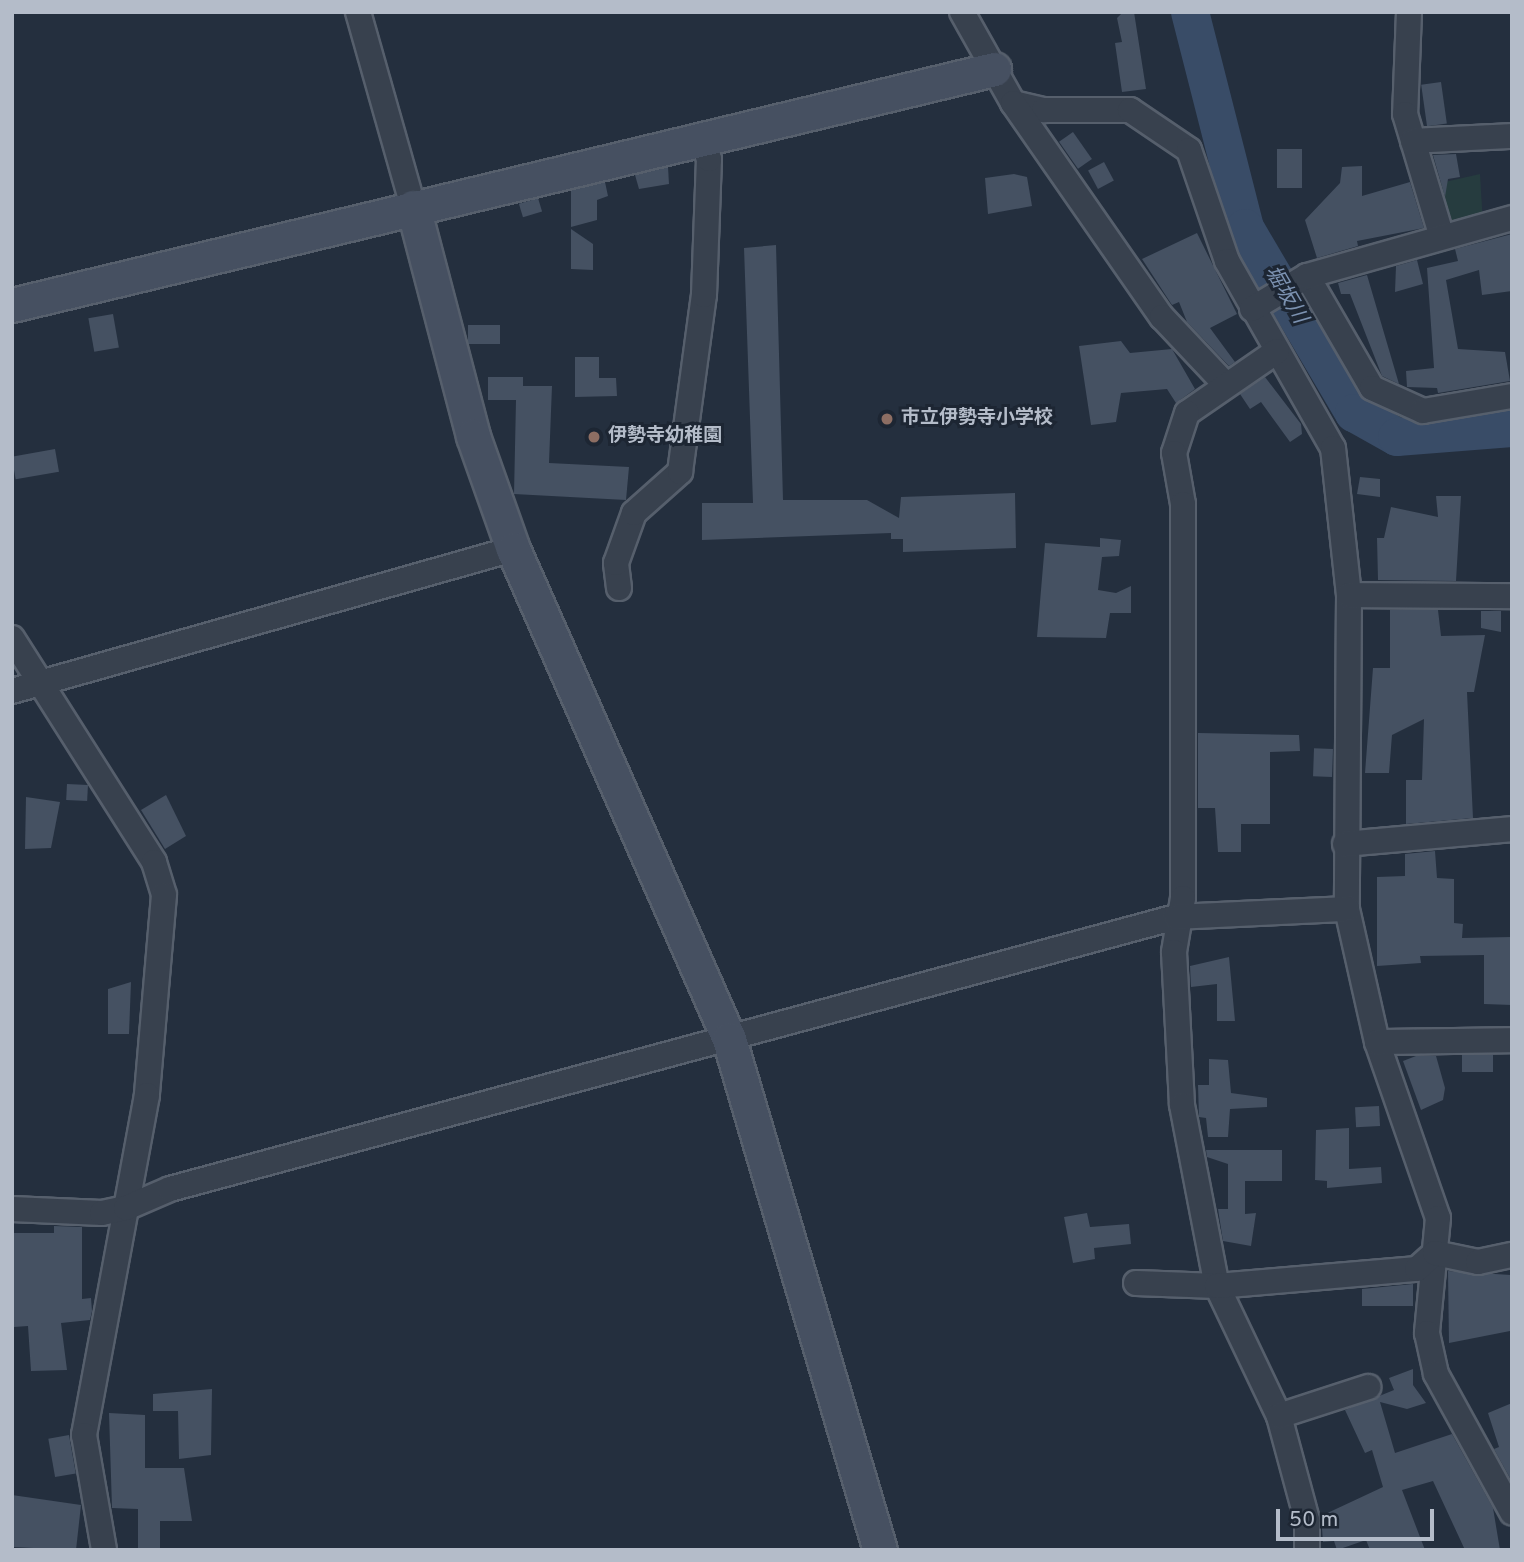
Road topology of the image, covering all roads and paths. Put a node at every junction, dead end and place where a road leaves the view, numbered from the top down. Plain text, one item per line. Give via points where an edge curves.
1 (358, 12) edge
2 (962, 12) edge
3 (1409, 12) edge
4 (994, 69) junction
5 (1013, 103) junction
6 (1512, 136) edge
7 (701, 138) junction
8 (1413, 141) junction
9 (413, 206) junction
10 (1512, 218) edge
11 (1441, 234) junction
12 (1304, 279) junction
13 (12, 304) edge
14 (1257, 306) junction
15 (1277, 351) junction
16 (1226, 385) junction
17 (1512, 396) edge
18 (513, 549) junction
19 (619, 588) dead end
20 (1349, 595) junction
21 (1512, 596) edge
22 (12, 638) edge
23 (40, 683) junction
24 (12, 691) edge
25 (1512, 828) edge
26 (1345, 844) junction
27 (1347, 909) junction
28 (1176, 917) junction
29 (729, 1039) junction
30 (1512, 1040) edge
31 (1377, 1042) junction
32 (126, 1208) junction
33 (12, 1209) edge
34 (1435, 1253) junction
35 (1512, 1255) edge
36 (1136, 1283) dead end
37 (1217, 1286) junction
38 (1368, 1387) dead end
39 (1279, 1416) junction
40 (1512, 1512) edge
41 (104, 1550) edge
42 (880, 1550) edge
43 (1307, 1550) edge

1 - 9 street
2 - 4 street
3 - 8 street via 1405,114
4 - 5 street
4 - 7 street
5 - 14 street via 1044,110 1130,110 1189,150 1227,261
5 - 16 street via 1161,317
6 - 8 street
7 - 9 street
7 - 19 street via 709,159 704,295 680,472 634,513 616,563
8 - 11 street
9 - 13 street
9 - 18 street via 473,436
10 - 11 street
11 - 12 street
12 - 14 street
12 - 17 street via 1372,388 1423,411
14 - 15 street
15 - 16 street
15 - 20 street via 1333,448
16 - 28 street via 1187,414 1174,453 1183,504 1183,898
18 - 23 street
18 - 29 street
20 - 21 street
20 - 26 street
22 - 23 street
23 - 24 street
23 - 32 street via 154,862 164,895 147,1095
25 - 26 street
26 - 27 street
27 - 28 street
27 - 31 street
28 - 29 street
28 - 37 street via 1182,1105
29 - 32 street via 170,1189
29 - 42 street
30 - 31 street
31 - 34 street via 1438,1218
32 - 33 street via 102,1213
32 - 41 street via 85,1435
34 - 35 street via 1478,1262
34 - 37 street via 1417,1269
34 - 40 street via 1427,1333 1436,1374
36 - 37 street
37 - 39 street
38 - 39 street
39 - 43 street via 1307,1520

